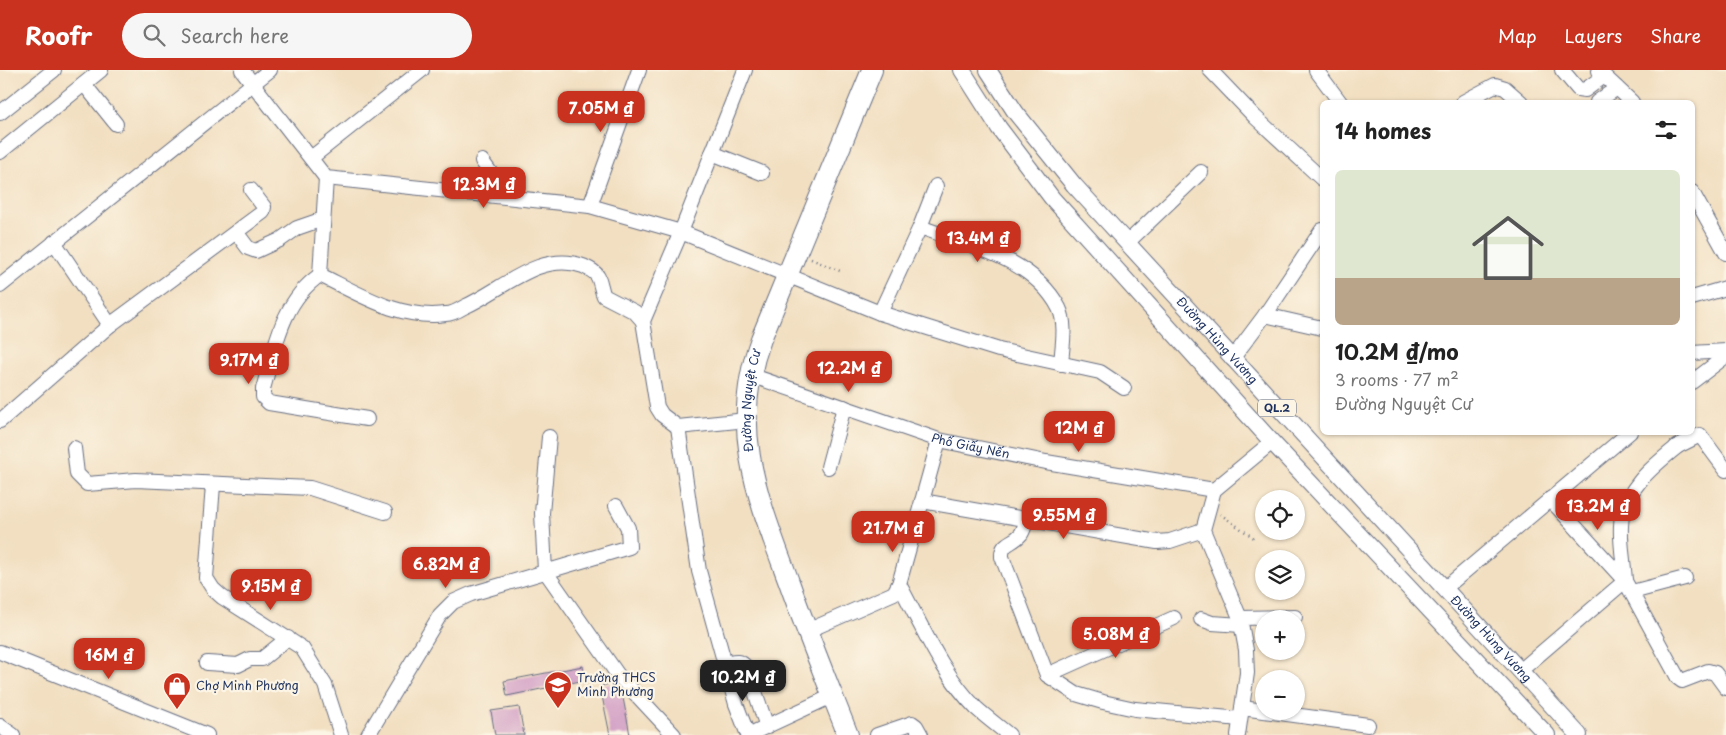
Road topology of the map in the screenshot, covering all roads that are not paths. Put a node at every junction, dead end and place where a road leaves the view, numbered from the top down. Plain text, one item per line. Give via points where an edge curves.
1 (54, 70) edge
2 (101, 70) edge
3 (242, 70) edge
4 (270, 70) edge
5 (422, 70) edge
6 (638, 70) edge
7 (743, 70) edge
8 (872, 70) edge
9 (962, 70) edge
10 (988, 70) edge
11 (1210, 70) edge
12 (1316, 70) edge
13 (1562, 70) edge
14 (1601, 73) edge
15 (84, 84) junction
16 (253, 84) junction
17 (1617, 88) junction
18 (1338, 100) edge
19 (1467, 100) edge
20 (1519, 100) edge
21 (1600, 100) edge
22 (1630, 100) edge
23 (0, 113) edge
24 (116, 124) dead end
25 (0, 152) edge
26 (712, 153) junction
27 (311, 158) junction
28 (482, 161) dead end
29 (1201, 172) dead end
30 (762, 173) dead end
31 (1320, 177) edge
32 (326, 178) junction
33 (936, 186) dead end
34 (251, 190) dead end
35 (508, 197) junction
36 (1695, 197) edge
37 (590, 206) junction
38 (323, 219) junction
39 (920, 227) junction
40 (236, 232) junction
41 (681, 232) junction
42 (1320, 233) edge
43 (54, 242) junction
44 (1127, 243) junction
45 (1726, 253) edge
46 (320, 275) junction
47 (786, 276) junction
48 (0, 286) edge
49 (1726, 288) edge
50 (1695, 297) edge
51 (880, 313) junction
52 (1265, 315) junction
53 (643, 320) junction
54 (110, 325) junction
55 (1320, 328) edge
56 (1726, 351) edge
57 (1695, 353) edge
58 (1726, 356) edge
59 (1232, 359) junction
60 (1062, 364) junction
61 (750, 375) junction
62 (1695, 380) edge
63 (1124, 388) dead end
64 (844, 407) junction
65 (367, 419) dead end
66 (747, 420) junction
67 (0, 421) edge
68 (678, 427) junction
69 (1626, 435) edge
70 (549, 437) dead end
71 (939, 440) junction
72 (1306, 440) junction
73 (1272, 442) junction
74 (74, 448) dead end
75 (1287, 457) junction
76 (828, 467) dead end
77 (1726, 470) edge
78 (213, 485) junction
79 (1214, 490) junction
80 (1550, 499) junction
81 (922, 501) junction
82 (616, 506) dead end
83 (385, 512) dead end
84 (1027, 519) junction
85 (1203, 530) junction
86 (545, 571) junction
87 (1685, 578) dead end
88 (899, 584) junction
89 (1628, 587) junction
90 (1444, 589) junction
91 (1174, 618) dead end
92 (1201, 619) dead end
93 (1255, 620) edge
94 (1241, 621) junction
95 (806, 631) junction
96 (288, 638) junction
97 (0, 652) edge
98 (207, 663) dead end
99 (725, 664) junction
100 (1520, 671) junction
101 (1047, 674) junction
102 (1726, 688) edge
103 (832, 696) junction
104 (1241, 714) junction
105 (1368, 725) dead end
106 (0, 726) edge
107 (767, 727) junction
108 (13, 735) edge
109 (207, 735) edge
110 (341, 735) edge
111 (368, 735) edge
112 (674, 735) edge
113 (848, 735) edge
114 (878, 735) edge
115 (921, 735) edge
116 (1009, 735) edge
117 (1238, 735) edge
118 (1547, 735) edge
119 (1579, 735) edge

1 - 23 street
2 - 15 street
3 - 16 street
4 - 16 street
5 - 27 street
6 - 37 street
7 - 26 street
8 - 47 highway, Đường Nguyệt Cư
9 - 73 main road, Đường Hùng Vương / QL.2 via 999,128 1052,198
10 - 44 main road, Đường Hùng Vương / QL.2 via 1016,113 1074,185
11 - 31 street
12 - 18 street
13 - 14 street via 1578,89 1585,90
14 - 17 street
15 - 24 street
15 - 25 street
16 - 27 street
16 - 43 street
17 - 21 street
17 - 22 street
19 - 20 street via 1495,85 1505,88
26 - 30 street
26 - 41 street
27 - 32 street
28 - 35 street
29 - 44 street
32 - 35 street
32 - 38 street
33 - 39 street
34 - 40 street via 264,210
35 - 37 street
36 - 45 street
37 - 41 street
38 - 40 street via 297,228 256,251 248,248
38 - 46 street
39 - 51 street
39 - 60 street via 997,255 1024,270 1043,288 1059,308 1064,329
40 - 54 street
41 - 47 street
41 - 53 street
42 - 52 street
43 - 48 street
43 - 54 street
44 - 59 main road, Đường Hùng Vương / QL.2
46 - 53 street via 387,308 415,314 448,314 477,302 540,266 556,262 577,264 592,270 598,277 604,296 635,312
46 - 65 street via 308,283 292,304 280,328 262,389 263,397 269,403
47 - 51 street
47 - 61 highway, Đường Nguyệt Cư
49 - 50 street
51 - 60 street via 999,350
52 - 55 street
52 - 59 street
53 - 68 street via 657,407
54 - 67 street
56 - 57 street
58 - 62 street
59 - 72 main road, Đường Hùng Vương / QL.2
60 - 63 street via 1100,372
61 - 64 street, Phố Giấy Nến
61 - 66 highway, Đường Nguyệt Cư
64 - 71 street, Phố Giấy Nến
64 - 76 street
66 - 68 street
66 - 95 highway, Đường Nguyệt Cư via 753,479
68 - 99 street via 698,571
69 - 80 street
70 - 86 street via 542,513
71 - 79 street, Phố Giấy Nến via 1046,462
71 - 81 street
72 - 75 main road
72 - 90 main road, Đường Hùng Vương / QL.2
73 - 75 main road, Đường Hùng Vương / QL.2
73 - 79 street
74 - 78 street via 77,474 87,484 136,480
75 - 118 main road, Đường Hùng Vương / QL.2
77 - 89 street via 1700,435 1677,446 1630,493 1621,525
78 - 83 street via 310,488
78 - 96 street via 206,578 222,597
79 - 85 street
80 - 89 street
80 - 90 street
81 - 84 street
81 - 88 street
82 - 86 street via 628,528 629,547
84 - 85 street via 1157,542
84 - 101 street via 1021,534 1002,550 1002,557
85 - 94 street
86 - 111 street via 453,602 440,615
86 - 112 street via 618,675
87 - 89 street
88 - 95 street via 887,597
88 - 116 street via 956,684 976,707
89 - 100 street
89 - 102 street via 1678,678 1682,681 1708,671 1714,673
90 - 100 main road, Đường Hùng Vương / QL.2
91 - 101 street
92 - 94 street via 1218,624
93 - 94 street
94 - 104 street via 1247,673
95 - 103 highway, Đường Nguyệt Cư
96 - 98 street via 262,659 238,665
96 - 110 street via 302,648 325,686
97 - 109 street
99 - 107 street via 738,661 747,668
99 - 107 street via 748,735
100 - 119 main road, Đường Hùng Vương / QL.2
101 - 104 street via 1076,694 1135,709
103 - 107 street
103 - 113 highway, Đường Nguyệt Cư
104 - 105 street
104 - 117 street
106 - 108 street
114 - 115 street via 912,723

